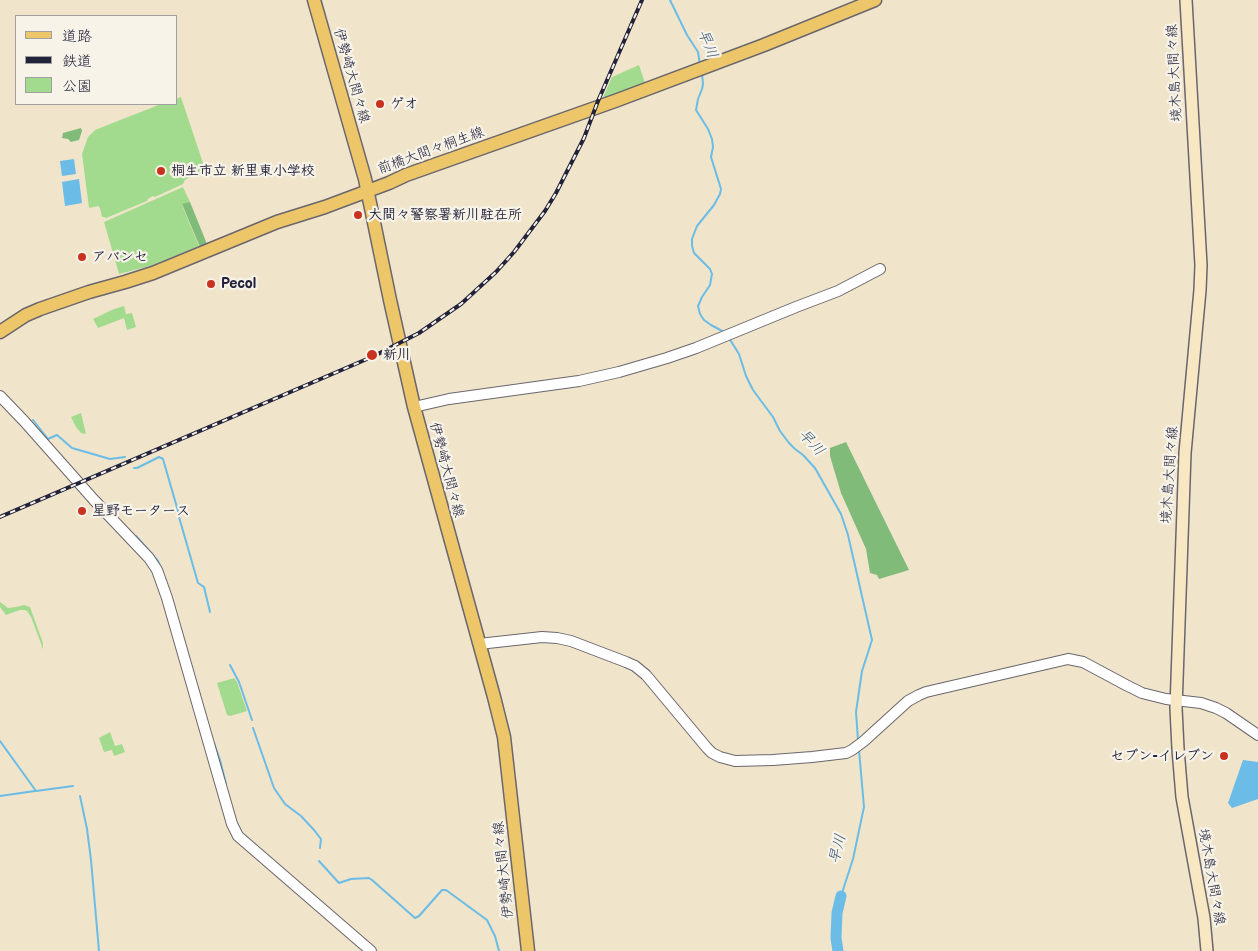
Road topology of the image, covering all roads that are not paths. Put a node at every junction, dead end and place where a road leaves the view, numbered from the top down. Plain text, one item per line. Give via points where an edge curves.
1 (314, 0) edge
2 (875, 0) edge
3 (1186, 0) edge
4 (368, 190) junction
5 (880, 269) dead end
6 (0, 332) edge
7 (0, 396) edge
8 (414, 407) junction
9 (479, 644) junction
10 (1176, 700) junction
11 (1258, 735) edge
12 (371, 951) edge
13 (528, 951) edge
14 (1208, 951) edge

1 - 4 main road, 伊勢崎大間々線
2 - 4 main road, 前橋大間々桐生線 via 703,68
3 - 10 main road, 境木島大間々線 via 1201,265 1186,453
4 - 6 main road, 前橋大間々桐生線 via 277,222 146,275 40,309
4 - 8 main road, 伊勢崎大間々線
5 - 8 street via 838,291 667,358 568,383 449,399
7 - 12 street via 157,570 238,836
8 - 9 main road, 伊勢崎大間々線
9 - 10 street via 557,638 626,662 646,675 706,748 727,759 744,761 846,753 908,701 926,692 1068,659 1083,662 1142,693
9 - 13 main road, 伊勢崎大間々線 via 505,743
10 - 11 street via 1222,710
10 - 14 main road, 境木島大間々線 via 1182,797

